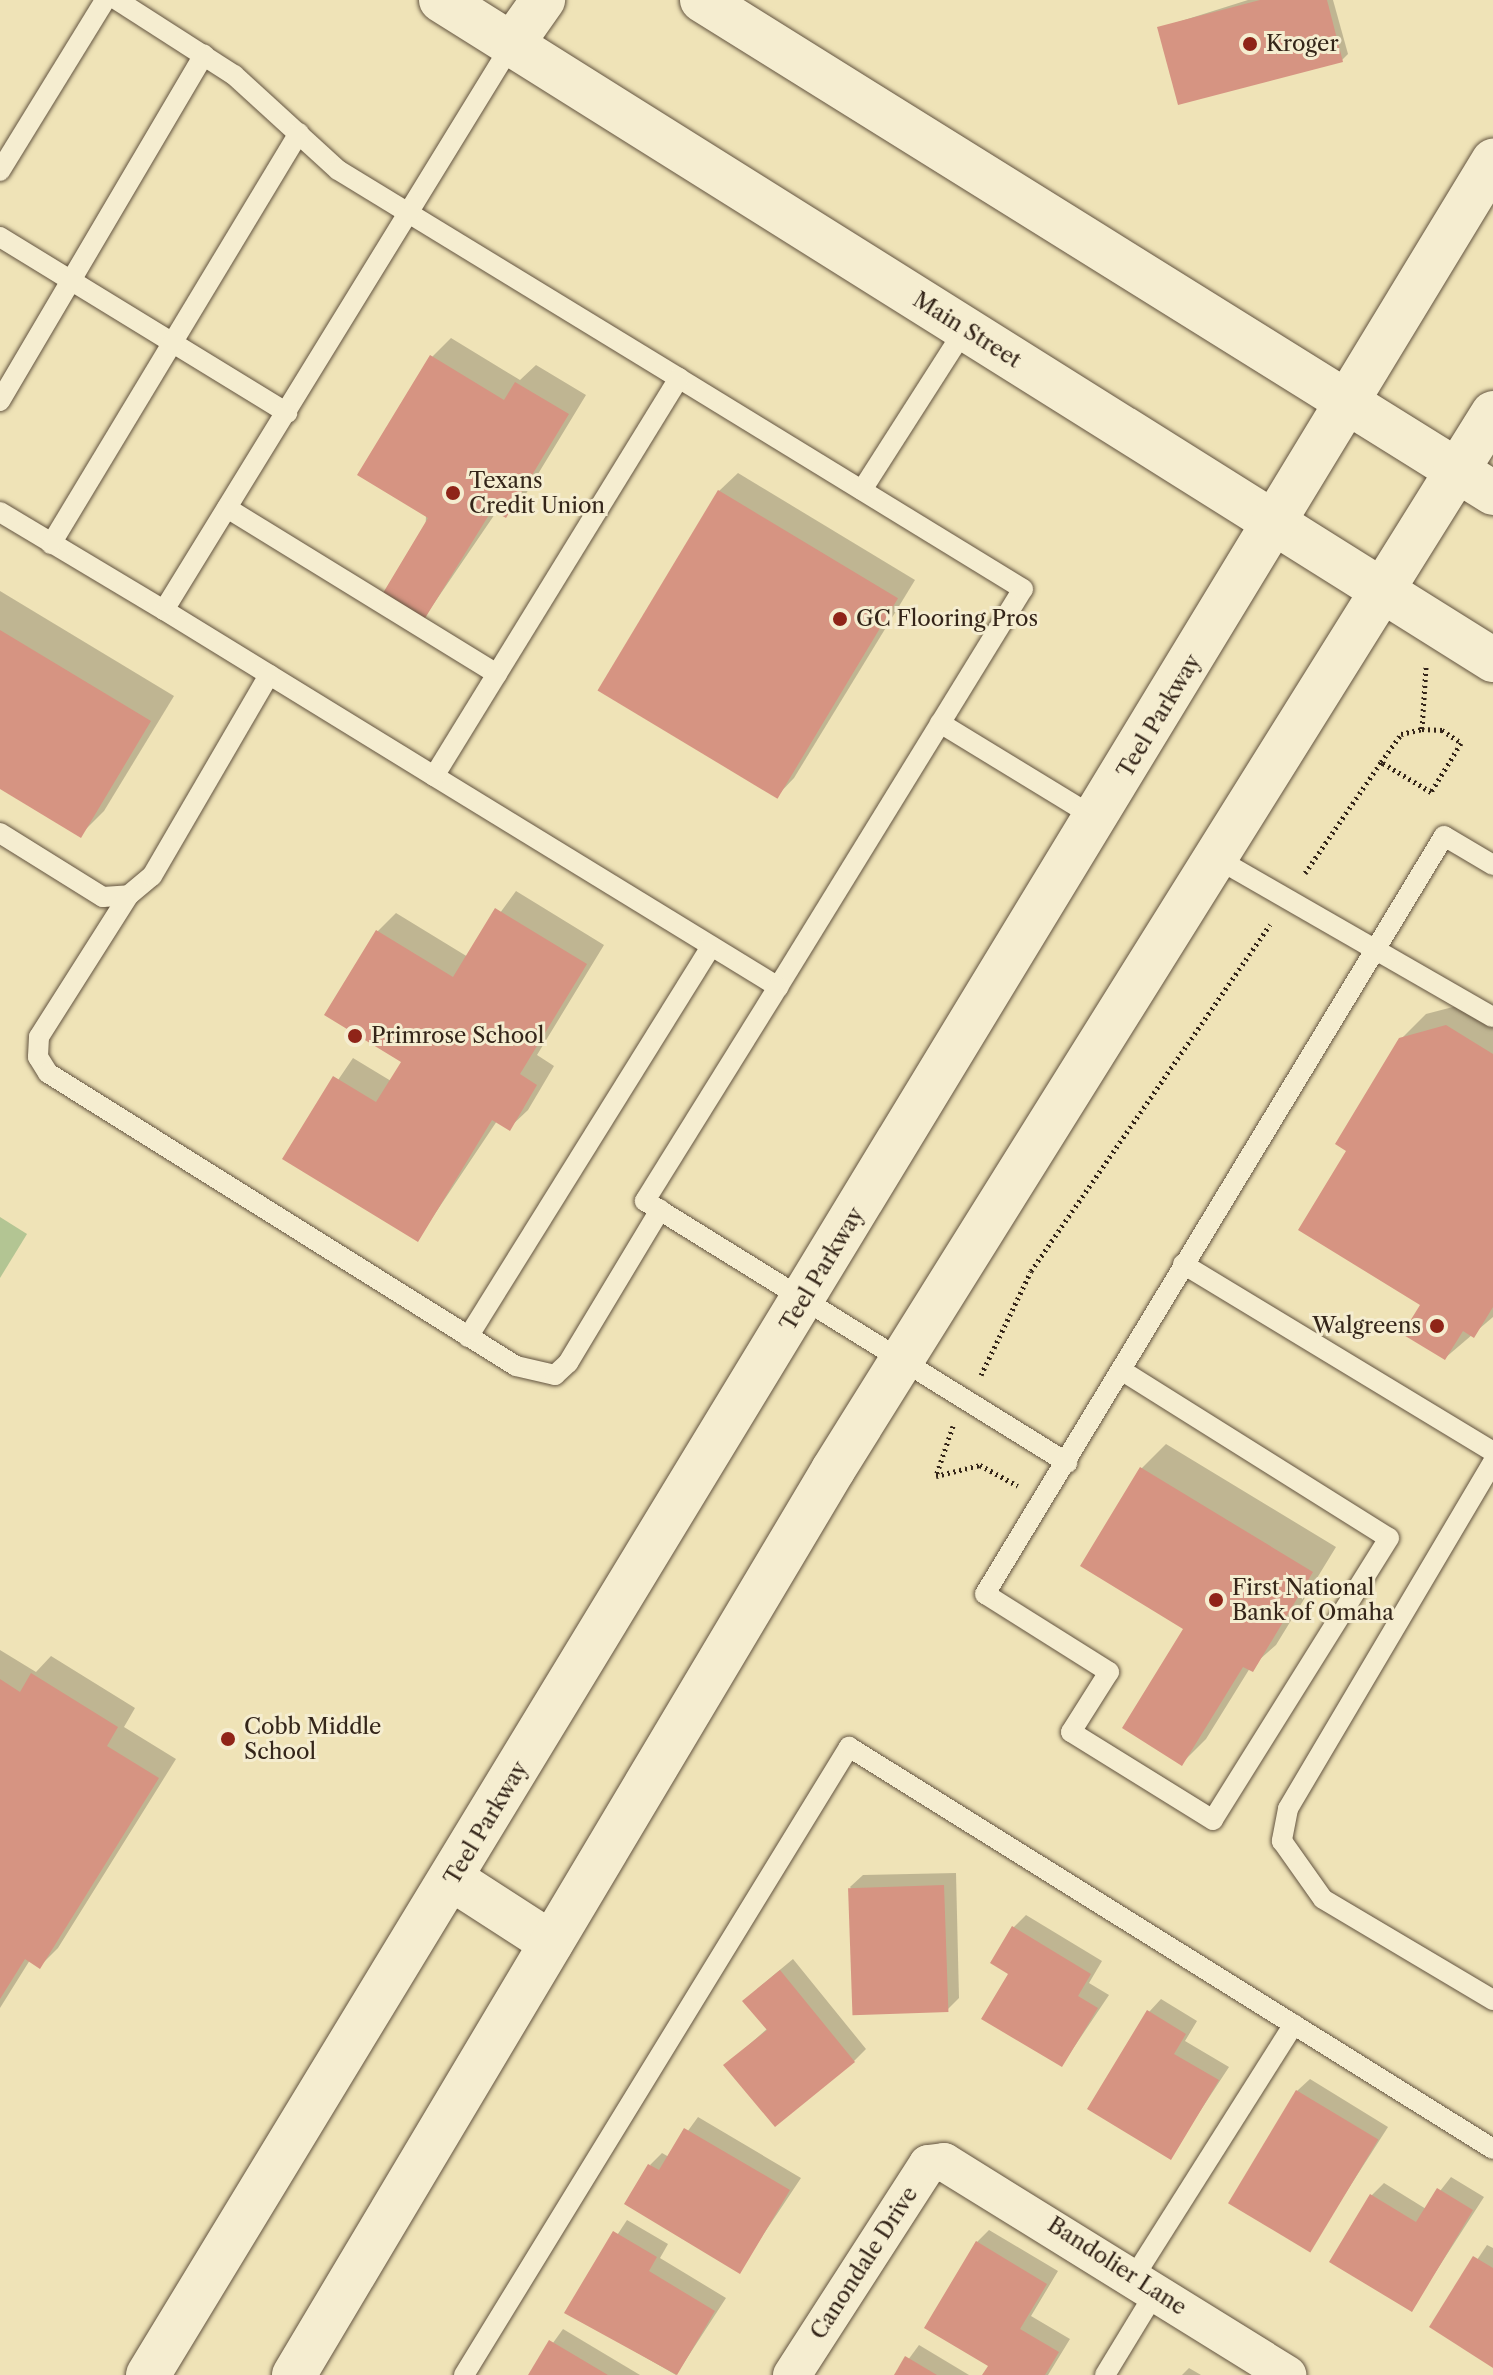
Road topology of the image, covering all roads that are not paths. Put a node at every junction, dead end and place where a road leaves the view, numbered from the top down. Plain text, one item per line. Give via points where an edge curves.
1 (105, 0) edge
2 (117, 0) edge
3 (441, 0) edge
4 (543, 0) edge
5 (702, 0) edge
6 (512, 44) junction
7 (204, 55) junction
8 (299, 133) junction
9 (1493, 161) edge
10 (0, 171) edge
11 (407, 214) junction
12 (0, 237) edge
13 (74, 280) junction
14 (965, 329) junction
15 (172, 343) junction
16 (679, 378) junction
17 (0, 401) edge
18 (1347, 403) junction
19 (287, 413) junction
20 (1493, 413) edge
21 (1476, 482) edge
22 (862, 490) junction
23 (227, 508) junction
24 (0, 512) edge
25 (1275, 523) junction
26 (51, 544) junction
27 (1381, 590) junction
28 (164, 610) junction
29 (1493, 660) edge
30 (497, 674) junction
31 (269, 675) junction
32 (940, 723) junction
33 (434, 776) junction
34 (1097, 819) junction
35 (0, 833) edge
36 (1216, 858) junction
37 (1493, 865) edge
38 (129, 895) junction
39 (711, 946) junction
40 (1376, 948) junction
41 (778, 987) junction
42 (1493, 1017) edge
43 (660, 1210) junction
44 (1183, 1264) junction
45 (805, 1298) junction
46 (468, 1337) junction
47 (902, 1359) junction
48 (1121, 1370) junction
49 (1493, 1452) edge
50 (1493, 1462) edge
51 (1067, 1463) junction
52 (452, 1879) junction
53 (551, 1943) junction
54 (1493, 2000) edge
55 (1294, 2024) junction
56 (1493, 2149) edge
57 (944, 2162) joint
58 (1145, 2284) junction
59 (148, 2375) edge
60 (294, 2375) edge
61 (464, 2375) edge
62 (792, 2375) edge
63 (1105, 2375) edge
64 (1287, 2375) edge

1 - 10 lane
2 - 7 lane
3 - 6 main road, Main Street
4 - 6 main road
5 - 18 main road
6 - 11 lane
6 - 14 main road, Main Street
7 - 8 lane
7 - 13 lane
8 - 11 lane via 338,170
8 - 15 lane
9 - 18 main road, Teel Parkway
11 - 16 lane
11 - 19 lane
12 - 13 lane
13 - 15 lane
13 - 17 lane
14 - 22 lane
14 - 25 main road, Main Street
15 - 19 lane
15 - 26 lane
16 - 22 lane
16 - 30 lane
18 - 21 main road
18 - 25 main road, Teel Parkway
19 - 23 lane
20 - 21 main road
21 - 27 main road
22 - 32 lane via 1023,589
23 - 28 lane
23 - 30 lane
24 - 26 lane
25 - 27 main road, Main Street
25 - 34 main road, Teel Parkway
26 - 28 lane
27 - 29 main road, Main Street
27 - 36 main road
28 - 31 lane
30 - 33 lane
31 - 33 lane
31 - 38 lane via 152,876
32 - 34 lane
32 - 41 lane
33 - 39 lane
34 - 45 main road, Teel Parkway
35 - 38 lane via 103,897
36 - 40 lane
36 - 47 main road
37 - 40 lane via 1444,836
38 - 46 lane via 39,1037 38,1057 48,1073
39 - 41 lane
39 - 46 lane
40 - 42 lane
40 - 44 lane
41 - 43 lane via 645,1201
43 - 45 lane
43 - 46 lane via 555,1375 536,1376
44 - 48 lane
44 - 49 lane
45 - 47 lane
45 - 52 main road, Teel Parkway
47 - 51 lane
47 - 53 main road
48 - 51 lane
48 - 51 lane via 1389,1538 1213,1820 1071,1732 1109,1672 985,1594
50 - 54 lane via 1288,1809 1282,1841 1296,1870 1323,1899
52 - 53 main road
52 - 59 main road, Teel Parkway
53 - 60 main road
55 - 56 lane
55 - 58 lane
55 - 61 lane via 849,1747
57 - 58 street, Bandolier Lane
57 - 62 street, Canondale Drive via 928,2164
58 - 63 lane
58 - 64 street, Bandolier Lane

